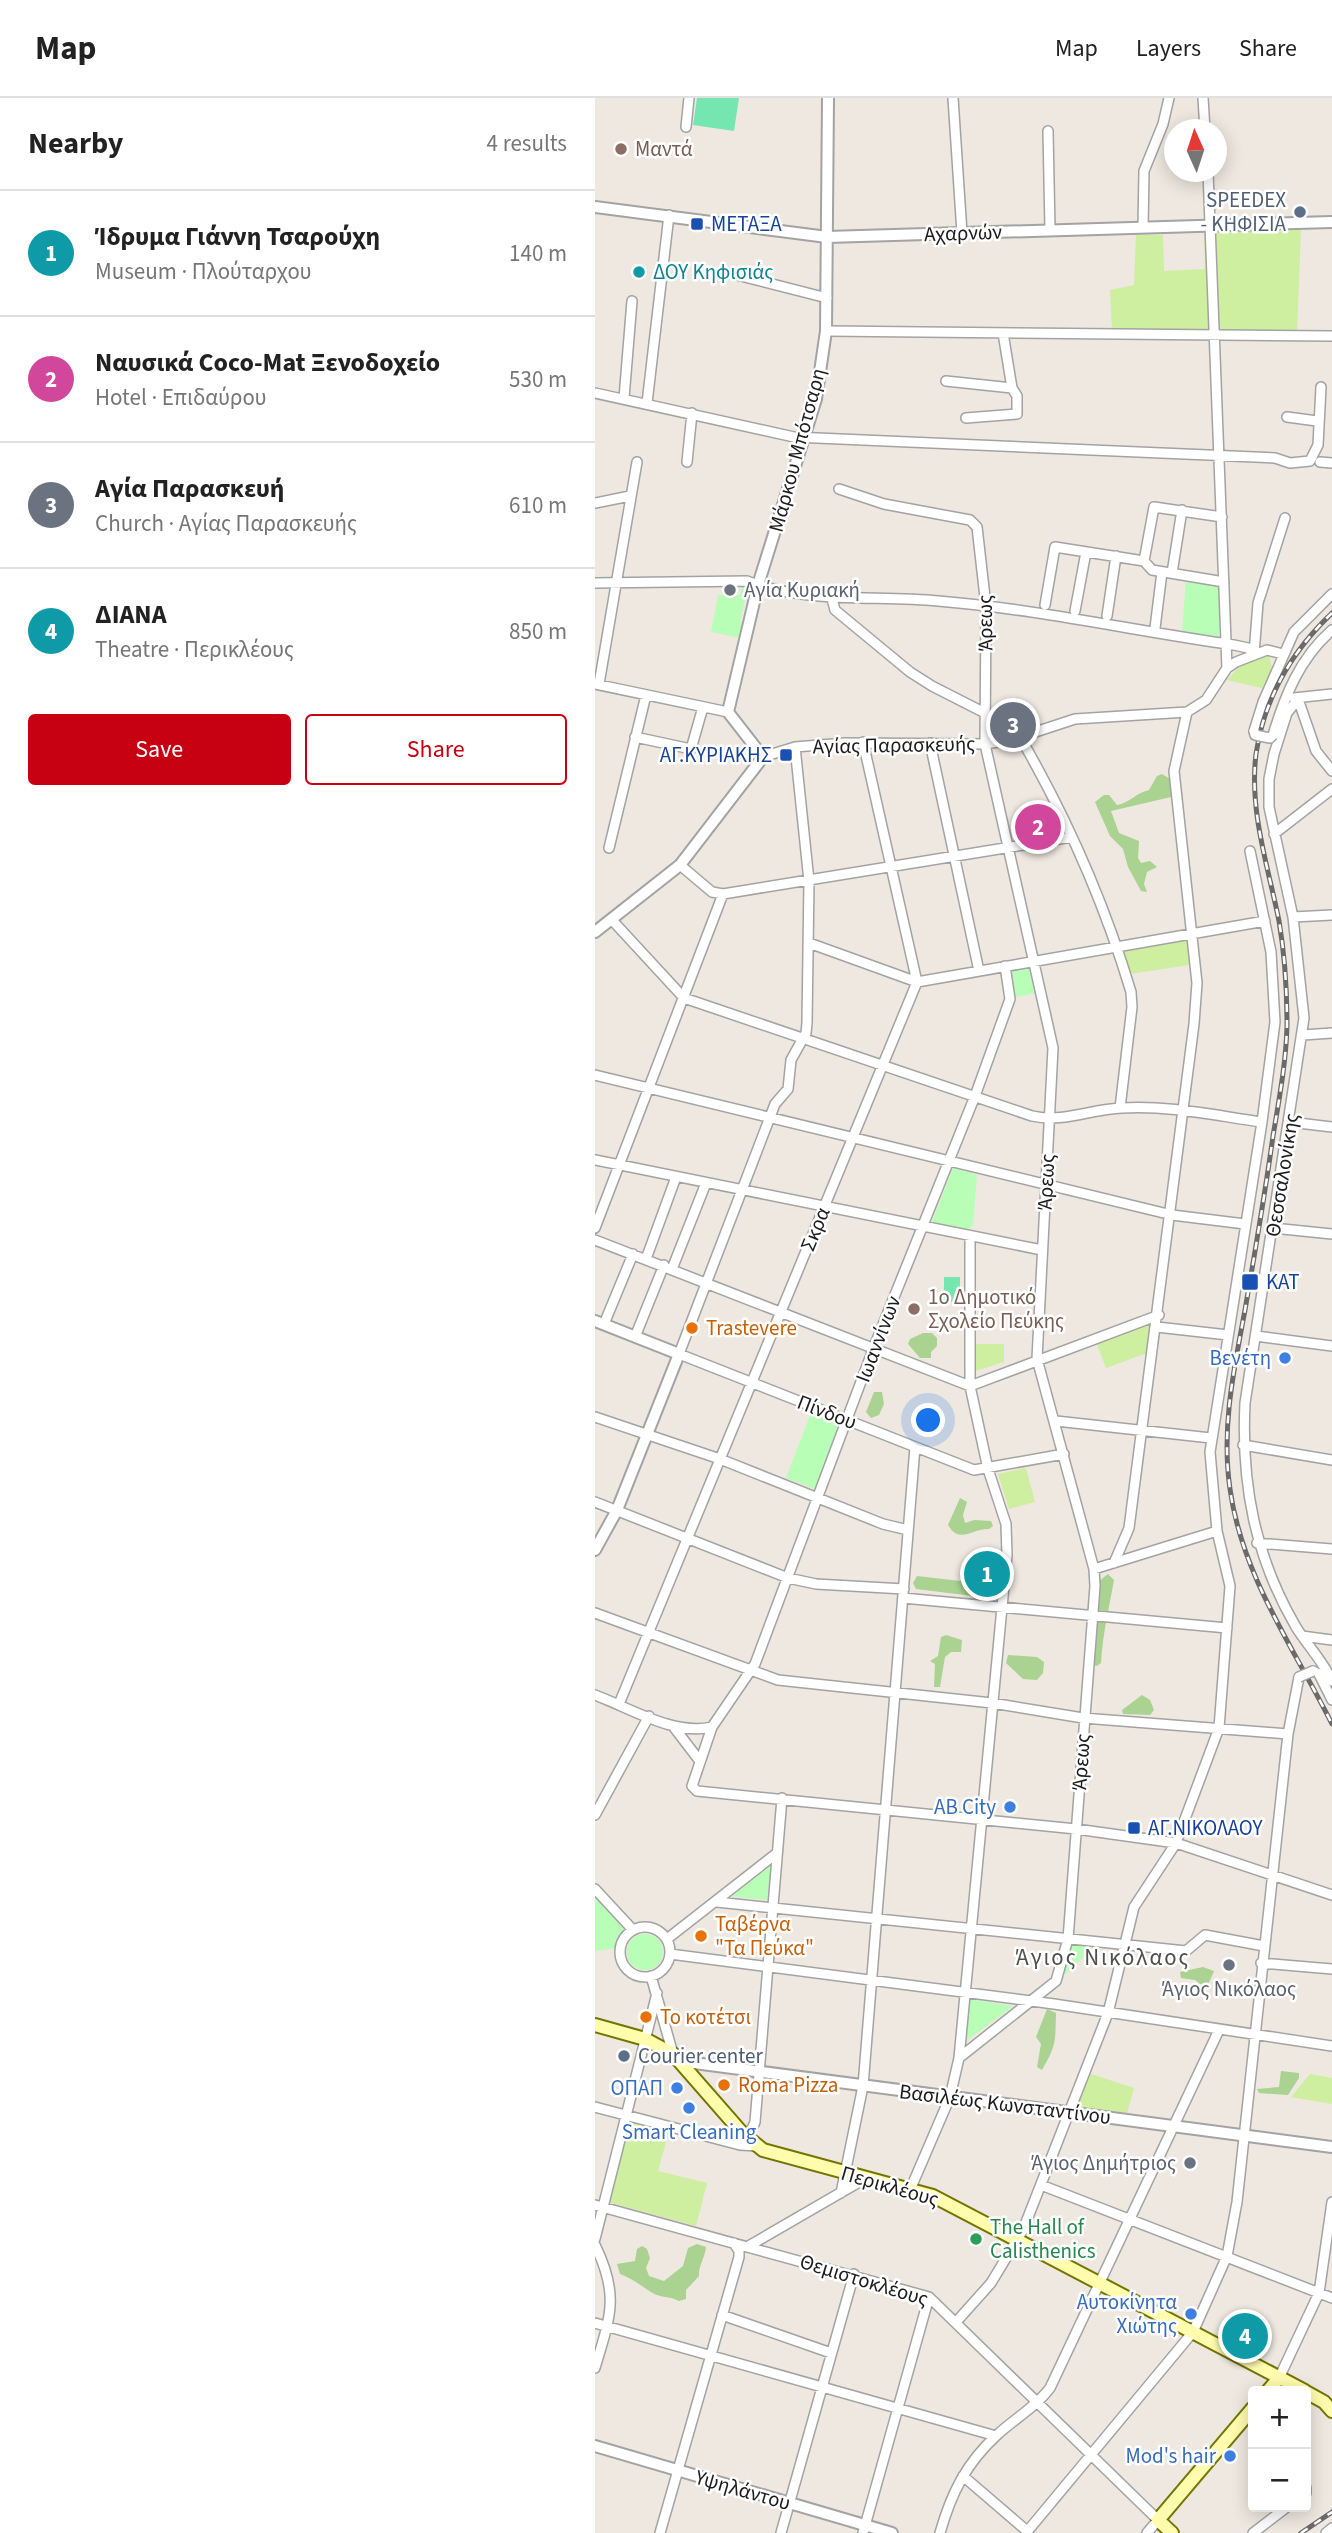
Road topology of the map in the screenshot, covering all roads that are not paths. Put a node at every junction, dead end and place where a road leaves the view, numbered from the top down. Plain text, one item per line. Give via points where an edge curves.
1 (689, 98) edge
2 (828, 98) edge
3 (953, 98) edge
4 (1169, 98) edge
5 (1203, 98) edge
6 (1205, 119) edge
7 (686, 127) dead end
8 (1048, 131) dead end
9 (1209, 182) edge
10 (595, 207) edge
11 (670, 215) junction
12 (1332, 222) edge
13 (1211, 225) junction
14 (1143, 227) junction
15 (1050, 230) junction
16 (962, 233) junction
17 (827, 237) junction
18 (729, 273) dead end
19 (827, 298) junction
20 (632, 302) dead end
21 (825, 331) junction
22 (1003, 333) junction
23 (1216, 335) junction
24 (1332, 336) edge
25 (946, 381) dead end
26 (1321, 387) dead end
27 (1012, 388) junction
28 (595, 393) edge
29 (624, 398) junction
30 (647, 403) junction
31 (692, 413) junction
32 (1287, 417) dead end
33 (966, 418) dead end
34 (1317, 421) junction
35 (804, 438) junction
36 (1220, 455) junction
37 (1317, 460) junction
38 (637, 461) dead end
39 (687, 462) dead end
40 (1332, 463) edge
41 (839, 489) dead end
42 (630, 496) junction
43 (595, 503) edge
44 (1182, 510) junction
45 (1222, 517) junction
46 (1285, 518) dead end
47 (1086, 552) junction
48 (1116, 556) junction
49 (1143, 561) junction
50 (1167, 573) junction
51 (1224, 582) junction
52 (595, 583) edge
53 (615, 583) junction
54 (758, 585) junction
55 (1332, 594) edge
56 (831, 596) junction
57 (1045, 605) dead end
58 (986, 606) junction
59 (1075, 611) dead end
60 (1107, 616) dead end
61 (1155, 628) dead end
62 (1332, 629) edge
63 (1226, 644) junction
64 (1254, 653) junction
65 (1283, 654) junction
66 (1227, 668) junction
67 (597, 684) edge
68 (1332, 694) edge
69 (646, 695) junction
70 (1286, 696) junction
71 (1297, 699) junction
72 (703, 707) junction
73 (728, 712) junction
74 (1187, 712) junction
75 (985, 713) junction
76 (635, 737) junction
77 (1020, 737) junction
78 (863, 742) junction
79 (930, 743) junction
80 (985, 744) junction
81 (795, 747) junction
82 (762, 757) junction
83 (1332, 771) edge
84 (1332, 789) edge
85 (1274, 834) junction
86 (1072, 837) junction
87 (1010, 847) junction
88 (609, 848) dead end
89 (1250, 851) dead end
90 (955, 856) junction
91 (680, 865) junction
92 (891, 868) junction
93 (809, 881) junction
94 (723, 894) junction
95 (1332, 915) edge
96 (1293, 917) junction
97 (612, 920) junction
98 (1265, 921) junction
99 (595, 932) edge
100 (1191, 934) junction
101 (809, 943) junction
102 (1118, 946) junction
103 (1035, 961) junction
104 (1005, 966) junction
105 (979, 971) junction
106 (917, 982) junction
107 (684, 998) junction
108 (1332, 1033) edge
109 (1303, 1035) junction
110 (802, 1040) junction
111 (883, 1065) junction
112 (595, 1075) edge
113 (650, 1088) junction
114 (975, 1096) junction
115 (1120, 1108) junction
116 (1183, 1111) junction
117 (771, 1117) junction
118 (1050, 1120) junction
119 (1262, 1122) junction
120 (1290, 1122) junction
121 (1332, 1127) edge
122 (853, 1136) junction
123 (595, 1160) edge
124 (949, 1161) junction
125 (619, 1166) junction
126 (676, 1177) junction
127 (706, 1183) junction
128 (1046, 1184) junction
129 (742, 1190) junction
130 (825, 1205) junction
131 (1172, 1215) junction
132 (1245, 1224) junction
133 (922, 1226) junction
134 (1273, 1227) junction
135 (595, 1228) edge
136 (1332, 1234) edge
137 (970, 1236) junction
138 (595, 1240) edge
139 (1042, 1250) junction
140 (633, 1254) junction
141 (646, 1259) junction
142 (668, 1267) junction
143 (708, 1282) junction
144 (781, 1312) junction
145 (1159, 1315) junction
146 (600, 1323) edge
147 (1157, 1327) junction
148 (1228, 1335) junction
149 (1256, 1336) junction
150 (635, 1337) junction
151 (1332, 1346) edge
152 (874, 1347) junction
153 (679, 1354) junction
154 (1037, 1359) junction
155 (751, 1383) junction
156 (970, 1386) junction
157 (595, 1417) edge
158 (848, 1420) junction
159 (1056, 1421) junction
160 (1143, 1431) junction
161 (646, 1436) junction
162 (1211, 1438) junction
163 (1243, 1445) junction
164 (915, 1447) junction
165 (1064, 1454) junction
166 (720, 1459) junction
167 (1332, 1460) edge
168 (988, 1469) junction
169 (819, 1498) junction
170 (595, 1502) edge
171 (617, 1510) junction
172 (908, 1530) junction
173 (1217, 1531) junction
174 (688, 1537) junction
175 (1257, 1543) junction
176 (1332, 1549) edge
177 (595, 1550) edge
178 (1114, 1563) junction
179 (1094, 1569) junction
180 (788, 1578) junction
181 (903, 1593) junction
182 (1004, 1607) junction
183 (595, 1613) edge
184 (1092, 1615) junction
185 (1227, 1628) junction
186 (648, 1633) junction
187 (1303, 1636) junction
188 (1332, 1640) edge
189 (751, 1672) junction
190 (1331, 1674) edge
191 (897, 1693) junction
192 (595, 1695) edge
193 (1332, 1700) edge
194 (992, 1703) junction
195 (619, 1704) junction
196 (649, 1716) junction
197 (1083, 1718) junction
198 (673, 1726) junction
199 (712, 1727) junction
200 (1219, 1728) junction
201 (1288, 1734) junction
202 (699, 1760) junction
203 (782, 1798) junction
204 (886, 1809) junction
205 (595, 1815) edge
206 (982, 1819) junction
207 (1076, 1829) junction
208 (1176, 1843) junction
209 (777, 1853) junction
210 (1272, 1875) junction
211 (595, 1889) edge
212 (1332, 1895) edge
213 (717, 1902) junction
214 (772, 1907) junction
215 (877, 1919) junction
216 (972, 1928) junction
217 (633, 1930) junction
218 (667, 1939) junction
219 (1068, 1939) junction
220 (1125, 1945) junction
221 (1264, 1946) junction
222 (670, 1954) junction
223 (1261, 1962) junction
224 (766, 1967) junction
225 (1332, 1969) edge
226 (652, 1976) junction
227 (873, 1981) junction
228 (1056, 1981) junction
229 (657, 1993) junction
230 (966, 1993) junction
231 (1027, 2001) junction
232 (1054, 2004) junction
233 (1108, 2013) junction
234 (595, 2025) edge
235 (1219, 2030) junction
236 (595, 2033) edge
237 (1254, 2034) junction
238 (644, 2044) junction
239 (1332, 2046) edge
240 (676, 2058) junction
241 (959, 2058) junction
242 (757, 2072) junction
243 (863, 2086) junction
244 (950, 2097) junction
245 (595, 2107) edge
246 (1068, 2113) junction
247 (626, 2116) junction
248 (1174, 2126) junction
249 (1243, 2135) junction
250 (752, 2142) junction
251 (1332, 2147) edge
252 (845, 2173) junction
253 (866, 2178) junction
254 (1041, 2185) junction
255 (911, 2190) junction
256 (841, 2193) junction
257 (1332, 2202) edge
258 (599, 2206) edge
259 (1128, 2220) junction
260 (775, 2232) junction
261 (595, 2239) edge
262 (1019, 2240) junction
263 (732, 2242) junction
264 (595, 2245) edge
265 (749, 2246) junction
266 (776, 2253) junction
267 (1329, 2253) edge
268 (739, 2256) junction
269 (1227, 2256) junction
270 (854, 2274) junction
271 (1100, 2284) junction
272 (1319, 2293) junction
273 (929, 2297) junction
274 (1332, 2298) edge
275 (722, 2315) junction
276 (957, 2321) junction
277 (595, 2323) edge
278 (607, 2327) junction
279 (1193, 2332) junction
280 (831, 2353) junction
281 (711, 2356) junction
282 (595, 2368) edge
283 (1279, 2378) junction
284 (1272, 2386) edge
285 (1295, 2386) edge
286 (822, 2387) junction
287 (1311, 2394) edge
288 (1038, 2402) junction
289 (1329, 2403) edge
290 (898, 2409) junction
291 (1248, 2416) edge
292 (996, 2436) junction
293 (595, 2446) edge
294 (1092, 2454) junction
295 (678, 2470) junction
296 (963, 2476) junction
297 (789, 2503) junction
298 (1280, 2512) edge
299 (1158, 2520) junction
300 (1332, 2528) edge
301 (865, 2529) edge
302 (885, 2532) edge
303 (1026, 2532) edge
304 (660, 2533) edge
305 (781, 2533) edge
306 (940, 2533) edge
307 (1147, 2533) edge
308 (1172, 2533) edge
309 (1253, 2533) edge
310 (1326, 2533) edge

1 - 7 street
2 - 17 street, Μάρκου Μπότσαρη
3 - 16 street
4 - 14 street via 1144,171
5 - 6 street
8 - 15 street
9 - 13 street
10 - 11 street, Αχαρνών
11 - 17 street, Αχαρνών
11 - 30 street
12 - 13 street, Αχαρνών
13 - 14 street, Αχαρνών
13 - 23 street
14 - 15 street, Αχαρνών
15 - 16 street, Αχαρνών
16 - 17 street, Αχαρνών
17 - 19 street, Μάρκου Μπότσαρη
18 - 19 street
19 - 21 street, Μάρκου Μπότσαρη
20 - 29 street
21 - 22 street
21 - 35 street, Μάρκου Μπότσαρη via 816,399
22 - 23 street
22 - 27 street
23 - 24 street
23 - 36 street
25 - 27 street
26 - 34 street
27 - 33 street via 1017,396 1014,416
28 - 29 street
29 - 30 street
30 - 31 street
31 - 35 street
31 - 39 street
32 - 34 street
34 - 37 street
35 - 36 street
35 - 54 street, Μάρκου Μπότσαρη
36 - 37 street via 1290,463
36 - 45 street
37 - 40 street
38 - 42 street
41 - 58 street, Άρεως via 884,504 970,520 977,527
42 - 43 street
42 - 53 street
44 - 45 street
44 - 49 street via 1154,508
44 - 50 street
45 - 51 street
46 - 64 street via 1257,611
47 - 48 street
47 - 57 street via 1055,547
47 - 59 street
48 - 49 street
48 - 60 street
49 - 50 street via 1148,569
50 - 51 street
50 - 61 street
51 - 63 street
52 - 53 street
53 - 54 street via 747,580
53 - 67 street
54 - 56 street
54 - 73 street, Μάρκου Μπότσαρη
55 - 65 street via 1294,632
56 - 58 street
56 - 75 street via 835,610 910,672
58 - 63 street
58 - 75 street, Άρεως
62 - 70 street via 1308,654
63 - 64 street
63 - 66 street
64 - 65 street
64 - 66 street
65 - 70 street, bridge via 1255,734 1271,738
66 - 74 street via 1206,701
67 - 69 street
68 - 71 street
69 - 72 street
69 - 76 street
70 - 71 street
71 - 83 street via 1316,751
71 - 85 street, Θεσσαλονίκης via 1287,713 1269,779
72 - 73 street
72 - 76 street via 691,749
73 - 82 street
74 - 77 street, Αγίας Παρασκευής via 1075,719
74 - 100 street via 1174,771
75 - 80 street, Άρεως
76 - 88 street
77 - 80 street, Αγίας Παρασκευής
77 - 86 street
78 - 79 street, Αγίας Παρασκευής
78 - 81 street, Αγίας Παρασκευής
78 - 92 street
79 - 80 street, Αγίας Παρασκευής
79 - 90 street
80 - 87 street, Άρεως
81 - 82 street, Αγίας Παρασκευής
81 - 93 street
82 - 91 street
84 - 85 street
85 - 96 street, Θεσσαλονίκης
86 - 87 street
86 - 102 street
87 - 90 street
87 - 103 street, Άρεως
89 - 98 street, Θεσσαλονίκης
90 - 92 street
90 - 105 street
91 - 94 street via 712,892
91 - 97 street
92 - 93 street
92 - 106 street
93 - 94 street
93 - 101 street
94 - 107 street
95 - 96 street
96 - 109 street, Θεσσαλονίκης via 1304,1000
97 - 99 street
97 - 107 street
98 - 100 street
98 - 119 street, Θεσσαλονίκης via 1275,1022
100 - 102 street
100 - 116 street via 1196,1001
101 - 106 street
101 - 110 street via 807,1023
102 - 103 street
102 - 115 street via 1132,1003
103 - 104 street
103 - 118 street, Άρεως via 1053,1048
104 - 105 street
104 - 114 street, Ιωαννίνων via 1010,999
105 - 106 street
106 - 111 street, Σκρα
107 - 110 street
107 - 113 street
108 - 109 street
109 - 120 street, Θεσσαλονίκης
110 - 111 street
110 - 117 street via 791,1060 788,1089
111 - 114 street
111 - 122 street, Σκρα
112 - 113 street
113 - 117 street
113 - 125 street
114 - 118 street
114 - 124 street, Ιωαννίνων
115 - 116 street
115 - 118 street
116 - 119 street
116 - 131 street
117 - 122 street
117 - 129 street
118 - 128 street, Άρεως
119 - 132 street, Θεσσαλονίκης
120 - 121 street
120 - 134 street, Θεσσαλονίκης
122 - 124 street
122 - 130 street, Σκρα
123 - 125 street
124 - 128 street
124 - 133 street, Ιωαννίνων
125 - 126 street
125 - 135 street
126 - 127 street
126 - 141 street
127 - 129 street
127 - 142 street
128 - 131 street
128 - 139 street, Άρεως
129 - 130 street
129 - 143 street
130 - 133 street
130 - 144 street, Σκρα
131 - 132 street
131 - 145 street
132 - 148 street, Θεσσαλονίκης
133 - 137 street
133 - 152 street, Ιωαννίνων
134 - 136 street
134 - 149 street, Θεσσαλονίκης
137 - 139 street
137 - 156 street
138 - 140 street
139 - 154 street, Άρεως
140 - 141 street
140 - 146 street
141 - 142 street
142 - 143 street
142 - 150 street
143 - 144 street
143 - 153 street
144 - 152 street
144 - 155 street, Σκρα
145 - 147 street
145 - 154 street
146 - 150 street, Πίνδου
147 - 148 street
147 - 160 street
148 - 162 street, Θεσσαλονίκης
149 - 151 street
149 - 163 street, Θεσσαλονίκης
150 - 153 street, Πίνδου
152 - 156 street
152 - 158 street, Ιωαννίνων
153 - 155 street, Πίνδου
153 - 161 street
154 - 156 street
154 - 159 street, Άρεως
155 - 158 street, Πίνδου
155 - 166 street, Σκρα
156 - 168 street
157 - 161 street
158 - 164 street, Πίνδου
158 - 169 street, Ιωαννίνων
159 - 160 street
159 - 165 street, Άρεως
160 - 162 street
160 - 178 street via 1129,1528
161 - 166 street
161 - 171 street
162 - 173 street, Θεσσαλονίκης
163 - 167 street
163 - 175 street, Θεσσαλονίκης
164 - 168 street, Πίνδου via 974,1470
164 - 172 street
165 - 168 street, Πίνδου
165 - 179 street, Άρεως
166 - 169 street
166 - 174 street, Σκρα
168 - 182 street via 1006,1524
169 - 172 street
169 - 180 street, Ιωαννίνων
170 - 171 street
171 - 174 street
171 - 177 street
172 - 181 street
173 - 178 street
173 - 185 street, Θεσσαλονίκης via 1230,1586
174 - 180 street
174 - 186 street, Σκρα
175 - 176 street
175 - 187 street, Θεσσαλονίκης
178 - 179 street
179 - 184 street, Άρεως
180 - 181 street
180 - 189 street, Ιωαννίνων
181 - 182 street
181 - 191 street
182 - 184 street
182 - 194 street
183 - 186 street
184 - 185 street
184 - 197 street, Άρεως
185 - 200 street, Θεσσαλονίκης
186 - 189 street
186 - 195 street, Σκρα
187 - 188 street
187 - 190 street, Θεσσαλονίκης
189 - 191 street via 790,1682
189 - 199 street, Ιωαννίνων
191 - 194 street
191 - 204 street
192 - 195 street
193 - 201 street, bridge via 1319,1674 1313,1671 1299,1677
194 - 197 street
194 - 206 street
195 - 196 street
196 - 198 street
196 - 205 street
197 - 200 street
197 - 207 street, Άρεως
198 - 199 street
198 - 202 street
199 - 202 street, Ιωαννίνων
200 - 201 street
200 - 208 street, Θεσσαλονίκης
201 - 210 street
202 - 203 street, Ιωαννίνων via 692,1782 697,1791
203 - 204 street
203 - 209 street
204 - 206 street
204 - 215 street
206 - 207 street
206 - 216 street
207 - 208 street
207 - 219 street, Άρεως
208 - 210 street
208 - 220 street, Θεσσαλονίκης via 1134,1907
209 - 213 street
209 - 214 street
210 - 212 street
210 - 221 street
211 - 217 street
213 - 214 street
213 - 218 street
214 - 215 street
214 - 224 street
215 - 216 street
215 - 227 street
216 - 219 street
216 - 230 street
217 - 218 street via 651,1927
217 - 226 street via 620,1948 624,1965 637,1976
218 - 222 street
219 - 220 street
219 - 228 street, Άρεως
220 - 221 street via 1186,1951 1205,1936
220 - 233 street, Θεσσαλονίκης
221 - 223 street
222 - 224 street
222 - 226 street via 663,1970
223 - 225 street
223 - 237 street
224 - 227 street
224 - 242 street
226 - 229 street
227 - 230 street
227 - 243 street
228 - 231 street
228 - 232 street, Άρεως
229 - 238 street
229 - 240 street
230 - 231 street
230 - 241 street
231 - 232 street
231 - 241 street
232 - 233 street
233 - 235 street
233 - 246 street, Θεσσαλονίκης
234 - 238 main road
235 - 237 street
235 - 248 street
236 - 238 main road
237 - 239 street
237 - 249 street
238 - 240 main road, Περικλέους
238 - 247 street
240 - 242 street, Βασιλέως Κωνσταντίνου
240 - 250 main road, Περικλέους
241 - 244 street
242 - 243 street, Βασιλέως Κωνσταντίνου
242 - 250 street
243 - 244 street, Βασιλέως Κωνσταντίνου
243 - 252 street
244 - 246 street, Βασιλέως Κωνσταντίνου
244 - 255 street
245 - 247 street
246 - 248 street, Βασιλέως Κωνσταντίνου
246 - 254 street, Θεσσαλονίκης
247 - 250 street via 740,2145
247 - 258 street
248 - 249 street, Βασιλέως Κωνσταντίνου
248 - 259 street
249 - 251 street, Βασιλέως Κωνσταντίνου
249 - 269 street
250 - 252 main road, Περικλέους via 771,2153
252 - 253 main road, Περικλέους
252 - 256 street
253 - 255 main road, Περικλέους
253 - 256 street
254 - 259 street
254 - 262 street, Θεσσαλονίκης
255 - 262 main road, Περικλέους via 952,2204
256 - 260 street
257 - 267 street
258 - 261 street
258 - 263 street, Θεμιστοκλέους
259 - 269 street
259 - 271 street
260 - 265 street
260 - 266 street via 770,2243
262 - 271 main road, Περικλέους
262 - 276 street, Θεσσαλονίκης via 991,2283
263 - 265 street, Θεμιστοκλέους
263 - 268 street
264 - 278 street via 611,2285
265 - 266 street, Θεμιστοκλέους
265 - 268 street
266 - 270 street, Θεμιστοκλέους
267 - 272 street
268 - 275 street
269 - 272 street
269 - 279 street
270 - 273 street, Θεμιστοκλέους
270 - 280 street
271 - 279 main road, Περικλέους
271 - 288 street via 1050,2388
272 - 274 street
272 - 283 street
273 - 276 street, Θεμιστοκλέους
273 - 290 street
275 - 280 street
275 - 281 street
276 - 288 street, Θεμιστοκλέους
277 - 278 street
278 - 281 street
278 - 282 street
279 - 283 main road, Περικλέους
279 - 294 street
280 - 286 street
281 - 286 street
281 - 295 street
283 - 284 main road
283 - 285 main road, Περικλέους
286 - 290 street
286 - 297 street
287 - 289 main road, Περικλέους
288 - 292 street
288 - 294 street, Θεμιστοκλέους
290 - 292 street
290 - 301 street
291 - 299 main road
292 - 296 street
293 - 295 street, Υψηλάντου
294 - 299 street, Θεμιστοκλέους
294 - 303 street
295 - 297 street, Υψηλάντου
295 - 304 street
296 - 303 street
296 - 306 street via 951,2494
297 - 301 street, Υψηλάντου
297 - 305 street
298 - 309 street
299 - 307 street
299 - 308 main road, Θεμιστοκλέους
300 - 310 street
301 - 302 street, Υψηλάντου

